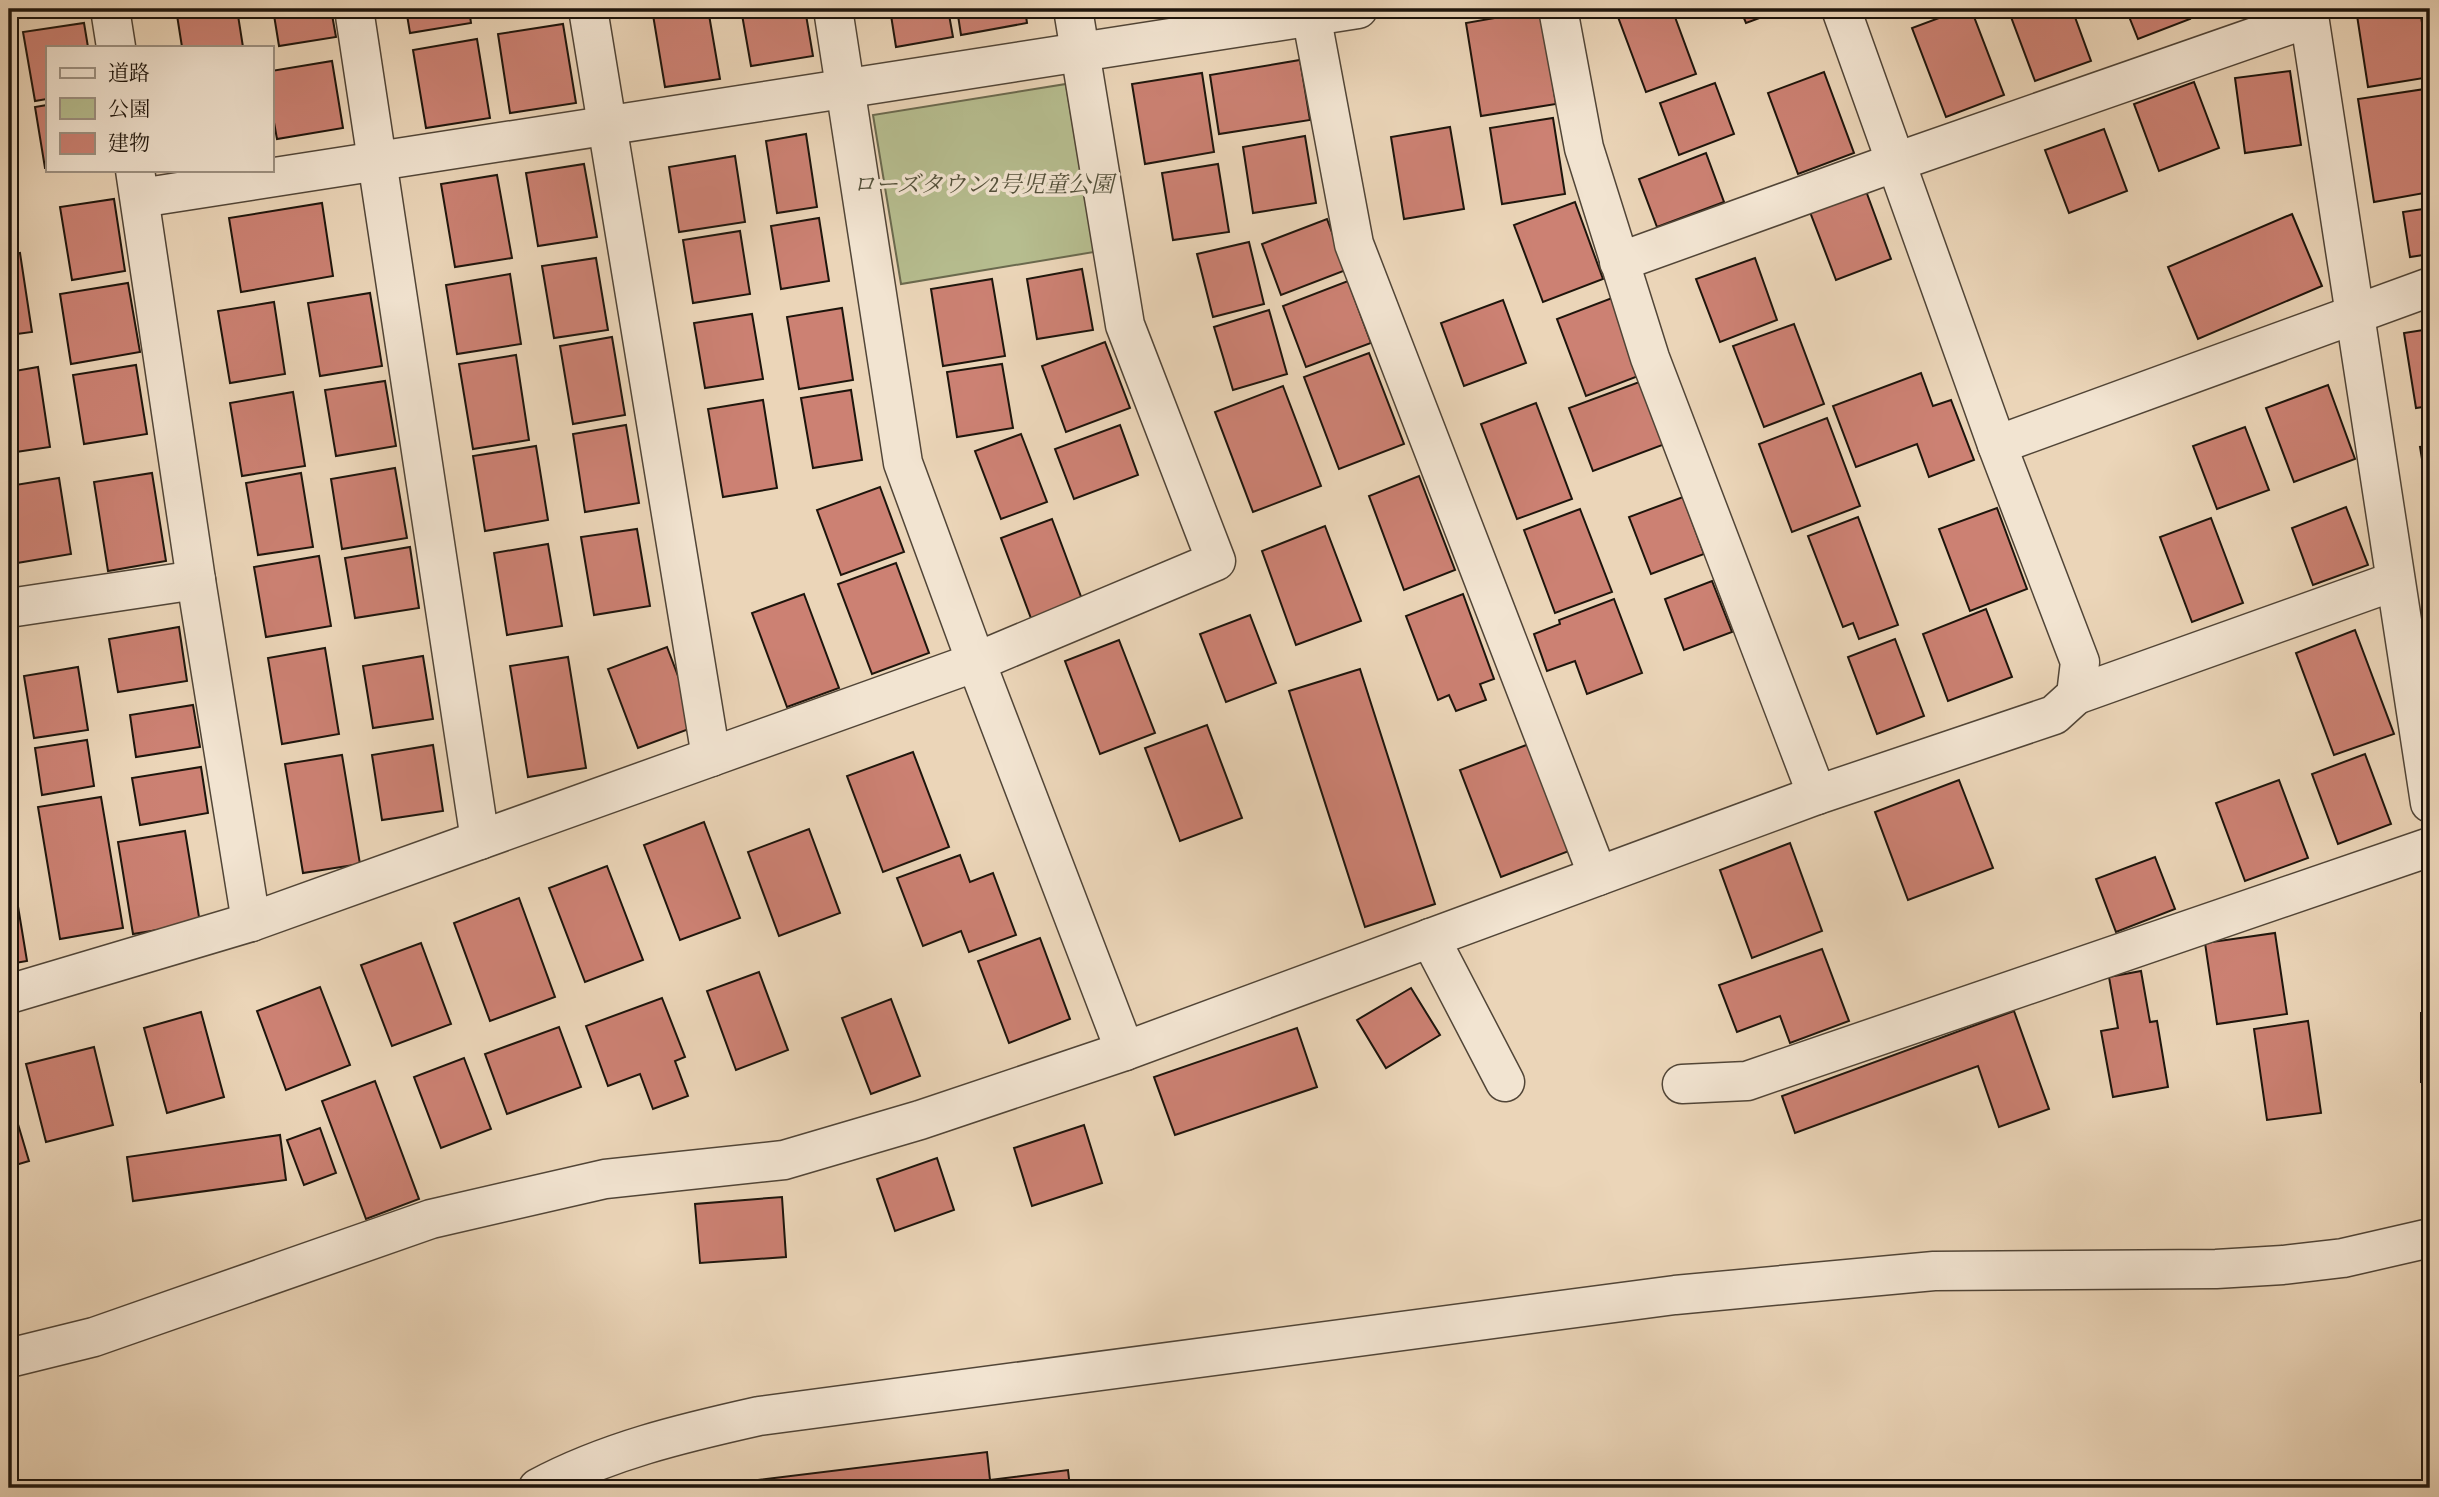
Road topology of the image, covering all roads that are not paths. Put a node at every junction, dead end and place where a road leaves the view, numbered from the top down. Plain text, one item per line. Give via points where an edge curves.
1 (110, 9) edge
2 (354, 9) edge
3 (588, 9) edge
4 (833, 9) edge
5 (1073, 9) edge
6 (1358, 9) edge
7 (1558, 9) edge
8 (1841, 9) edge
9 (1311, 12) edge
10 (2308, 13) edge
11 (116, 46) edge
12 (1079, 51) junction
13 (845, 87) junction
14 (606, 124) junction
15 (377, 160) junction
16 (1896, 162) junction
17 (273, 170) edge
18 (258, 172) edge
19 (138, 184) edge
20 (1619, 262) junction
21 (2430, 287) edge
22 (2354, 315) junction
23 (1997, 445) junction
24 (196, 580) junction
25 (2395, 581) junction
26 (9, 608) edge
27 (976, 662) junction
28 (2076, 695) junction
29 (711, 757) junction
30 (1816, 795) junction
31 (2430, 803) edge
32 (480, 840) junction
33 (2430, 847) edge
34 (1598, 876) junction
35 (251, 922) junction
36 (1430, 937) junction
37 (9, 994) edge
38 (1125, 1051) junction
39 (1505, 1082) dead end
40 (1682, 1084) dead end
41 (2430, 1238) edge
42 (9, 1358) edge
43 (538, 1488) edge

1 - 11 street
2 - 15 street
3 - 14 street
4 - 13 street
5 - 12 street
6 - 9 street
7 - 20 street via 1584,148
8 - 16 street
9 - 12 street
9 - 34 street via 1354,244
10 - 16 street
10 - 22 street
12 - 13 street
12 - 27 street via 1125,325 1216,561
13 - 14 street
13 - 27 street via 903,463
14 - 15 street
14 - 29 street
15 - 17 street
15 - 32 street
16 - 20 street
16 - 23 street
18 - 19 street
19 - 24 street
20 - 30 street via 1650,358
21 - 22 street
22 - 23 street
22 - 25 street
23 - 28 street via 2080,662
24 - 26 street
24 - 35 street
25 - 28 street
25 - 31 street
27 - 29 street
27 - 38 street
28 - 30 street via 2054,715
29 - 32 street
30 - 34 street
32 - 35 street
33 - 40 street via 1747,1081
34 - 36 street
35 - 37 street
36 - 38 street
36 - 39 street
38 - 42 street via 784,1160 605,1180 430,1219 94,1337
41 - 43 street via 2343,1258 2283,1265 1934,1271 1633,1300 760,1416 670,1436

